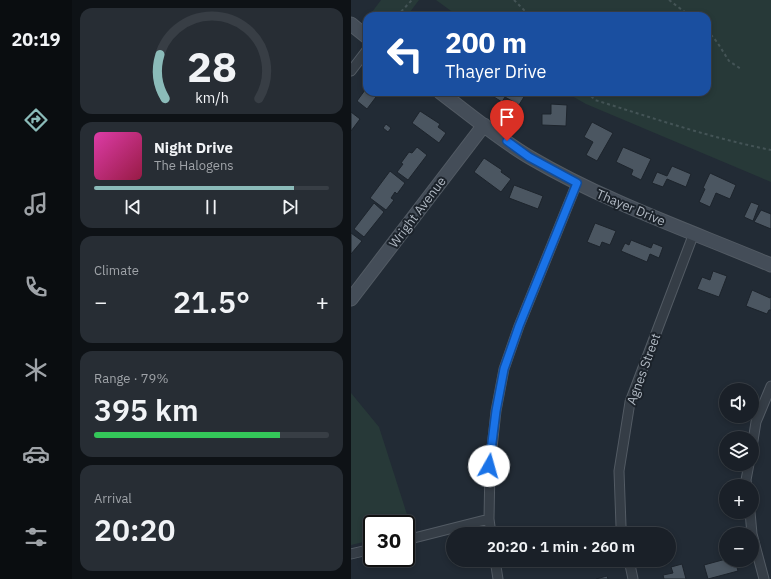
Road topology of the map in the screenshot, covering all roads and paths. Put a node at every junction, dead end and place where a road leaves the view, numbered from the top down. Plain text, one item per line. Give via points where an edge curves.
1 (412, 0) edge
2 (514, 0) edge
3 (671, 0) edge
4 (401, 12) edge
5 (526, 12) edge
6 (685, 12) edge
7 (351, 24) edge
8 (363, 34) edge
9 (711, 35) edge
10 (363, 55) edge
11 (741, 69) dead end
12 (351, 71) edge
13 (445, 96) edge
14 (591, 96) edge
15 (484, 125) junction
16 (771, 150) edge
17 (577, 183) junction
18 (694, 233) junction
19 (771, 265) edge
20 (351, 299) edge
21 (771, 386) edge
22 (755, 431) edge
23 (751, 519) edge
24 (489, 520) junction
25 (490, 527) edge
26 (621, 527) edge
27 (415, 538) edge
28 (363, 551) edge
29 (351, 554) edge
30 (496, 567) edge
31 (630, 567) edge
32 (498, 579) edge
33 (633, 579) edge
34 (764, 579) edge

1 - 4 path
2 - 5 path
3 - 6 path
7 - 8 street
9 - 11 path via 729,61
10 - 12 street
13 - 15 street, Thayer Drive
14 - 16 path via 595,100 690,130
15 - 17 street, Thayer Drive via 529,157
15 - 20 street, Wright Avenue
17 - 18 street, Thayer Drive
17 - 24 street via 504,369 489,466
18 - 19 street, Thayer Drive
18 - 26 street, Agnes Street via 630,402 619,471
21 - 22 street
23 - 34 street
24 - 25 street
24 - 27 street
28 - 29 street
30 - 32 street
31 - 33 street

